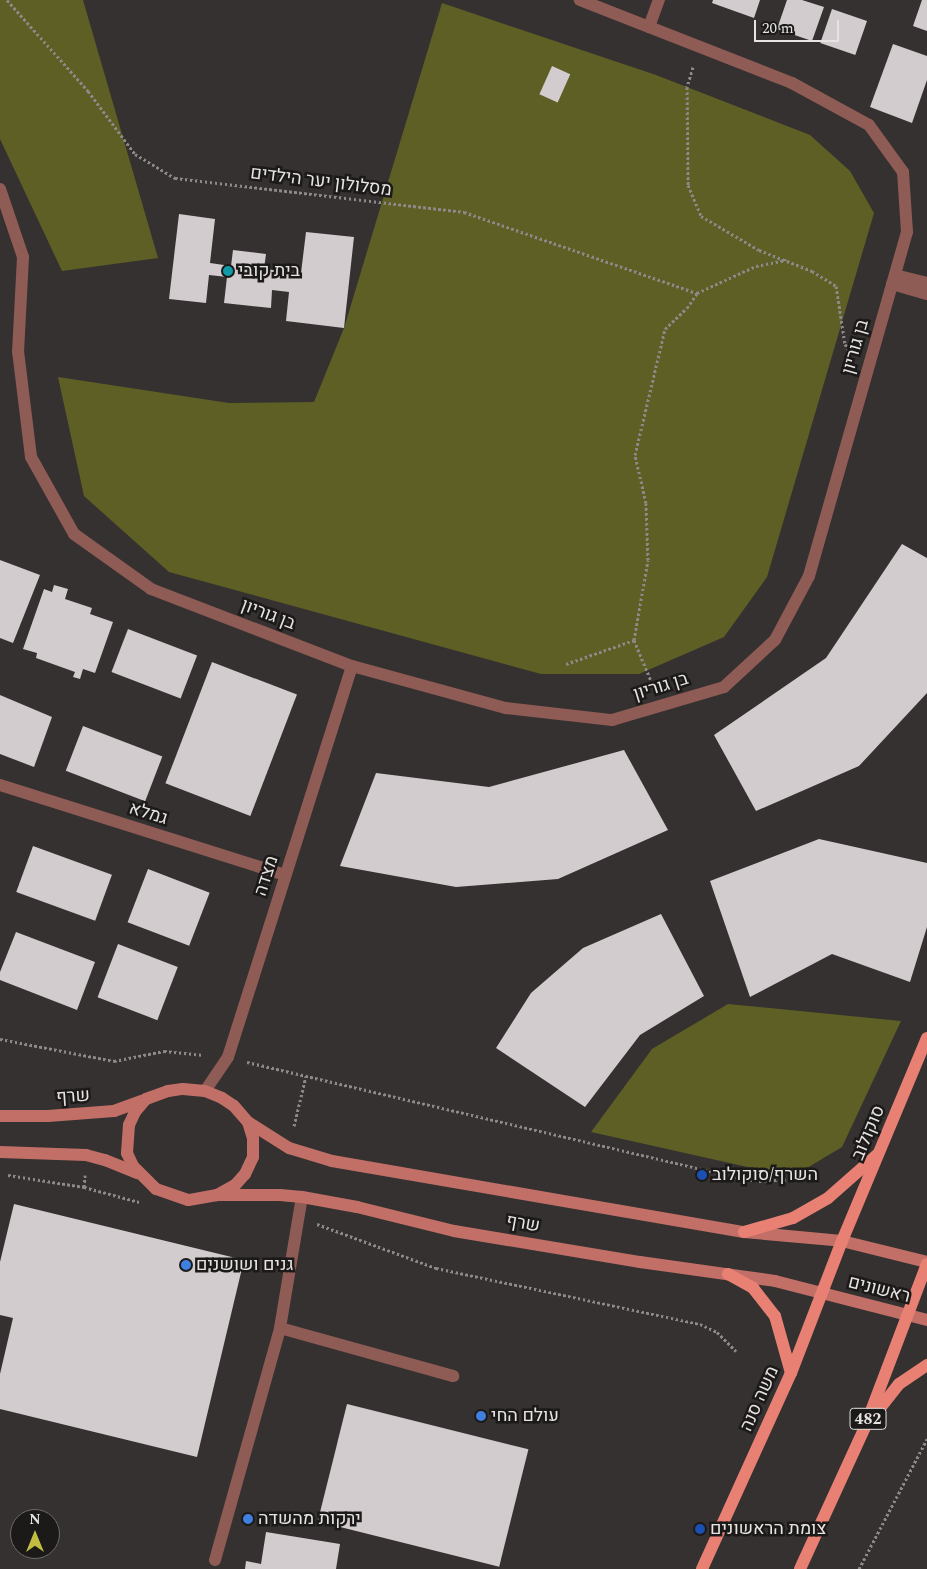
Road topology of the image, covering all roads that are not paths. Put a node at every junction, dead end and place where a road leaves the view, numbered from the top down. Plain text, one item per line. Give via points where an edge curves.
1 (580, 0) edge
2 (659, 0) edge
3 (649, 27) junction
4 (0, 189) edge
5 (894, 280) junction
6 (927, 283) edge
7 (927, 294) edge
8 (352, 666) junction
9 (0, 786) edge
10 (286, 875) junction
11 (927, 1038) edge
12 (205, 1091) junction
13 (146, 1099) junction
14 (0, 1116) edge
15 (248, 1122) junction
16 (0, 1152) edge
17 (881, 1152) junction
18 (138, 1172) junction
19 (217, 1195) junction
20 (302, 1197) junction
21 (744, 1232) junction
22 (842, 1241) junction
23 (927, 1263) edge
24 (728, 1274) junction
25 (822, 1293) junction
26 (908, 1315) junction
27 (927, 1320) edge
28 (280, 1328) junction
29 (927, 1365) edge
30 (791, 1373) junction
31 (453, 1376) dead end
32 (865, 1427) junction
33 (215, 1560) dead end
34 (702, 1569) edge
35 (800, 1569) edge

1 - 3 street, בן גוריון
2 - 3 street
3 - 5 street, בן גוריון via 792,83 869,125 903,172 907,232
4 - 8 street, בן גוריון via 23,257 18,350 31,457 74,534 151,589
5 - 6 street
5 - 7 street
5 - 8 street, בן גוריון via 809,576 775,640 724,687 612,720 506,708
8 - 10 street, מצדה
9 - 10 street, גמלא
10 - 12 street, מצדה via 228,1057
11 - 17 main road, סוקולוב
12 - 13 street via 168,1091
12 - 15 street via 234,1106
13 - 14 street, שרף via 114,1111
13 - 18 street via 134,1112 128,1132 127,1153
15 - 19 street via 253,1138 253,1157 235,1185
15 - 21 street, שרף via 290,1148 332,1161
16 - 18 street via 86,1155
17 - 21 main road via 828,1198 793,1218
17 - 22 main road, סוקולוב
18 - 19 street via 169,1196 188,1200
19 - 20 street, שרף
20 - 24 street, שרף via 454,1231
20 - 28 street
21 - 22 street, שרף
22 - 23 street
22 - 25 main road, משה סנה
23 - 26 main road, 482
24 - 25 street, שרף
24 - 30 main road via 753,1288 775,1316
25 - 26 street, ראשונים
25 - 30 main road, משה סנה
26 - 27 street, ראשונים
26 - 32 main road, 482
28 - 31 street
28 - 33 street
29 - 32 main road via 899,1384
30 - 34 main road, משה סנה
32 - 35 main road, 482

